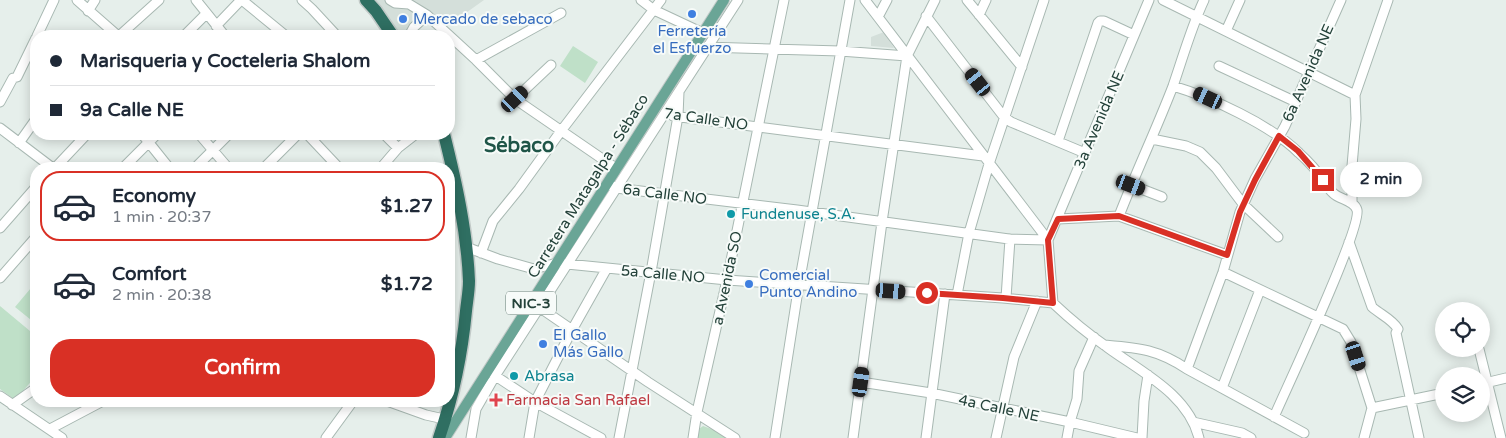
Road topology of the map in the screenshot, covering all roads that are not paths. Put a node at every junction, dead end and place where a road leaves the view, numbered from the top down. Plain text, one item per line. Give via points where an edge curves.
1 (54, 0) edge
2 (77, 0) edge
3 (95, 0) edge
4 (159, 0) edge
5 (196, 0) edge
6 (241, 0) edge
7 (302, 0) edge
8 (366, 0) edge
9 (390, 0) edge
10 (641, 0) edge
11 (661, 0) edge
12 (724, 0) edge
13 (738, 0) edge
14 (784, 0) edge
15 (850, 0) edge
16 (865, 0) edge
17 (887, 0) edge
18 (934, 0) edge
19 (966, 0) edge
20 (986, 0) edge
21 (1044, 0) edge
22 (1149, 0) edge
23 (1163, 0) edge
24 (1204, 0) edge
25 (1240, 0) edge
26 (1340, 0) edge
27 (1388, 0) edge
28 (654, 10) junction
29 (88, 11) junction
30 (561, 13) dead end
31 (206, 14) junction
32 (427, 15) junction
33 (979, 15) junction
34 (926, 16) junction
35 (1196, 16) junction
36 (878, 17) junction
37 (216, 26) junction
38 (40, 30) edge
39 (111, 30) edge
40 (125, 30) edge
41 (190, 30) edge
42 (220, 30) edge
43 (278, 30) edge
44 (331, 30) edge
45 (389, 30) edge
46 (412, 30) edge
47 (443, 30) edge
48 (1226, 31) junction
49 (703, 33) junction
50 (1134, 35) junction
51 (455, 41) edge
52 (694, 47) junction
53 (708, 47) junction
54 (774, 49) junction
55 (30, 51) edge
56 (840, 51) junction
57 (907, 56) junction
58 (476, 60) junction
59 (551, 65) dead end
60 (1219, 66) dead end
61 (1022, 67) junction
62 (1310, 72) junction
63 (1173, 86) junction
64 (679, 92) junction
65 (1355, 94) junction
66 (515, 99) junction
67 (0, 102) edge
68 (1296, 102) junction
69 (659, 113) junction
70 (678, 116) junction
71 (1004, 117) junction
72 (758, 126) junction
73 (30, 127) edge
74 (0, 128) edge
75 (561, 131) junction
76 (825, 135) junction
77 (1279, 136) junction
78 (1152, 139) junction
79 (81, 140) edge
80 (204, 140) edge
81 (223, 140) edge
82 (292, 140) edge
83 (313, 140) edge
84 (390, 140) edge
85 (408, 140) edge
86 (446, 140) edge
87 (1058, 141) junction
88 (148, 142) joint
89 (19, 143) junction
90 (893, 144) junction
91 (398, 148) junction
92 (213, 150) junction
93 (1085, 152) junction
94 (986, 160) junction
95 (45, 162) edge
96 (61, 162) edge
97 (129, 162) edge
98 (164, 162) edge
99 (201, 162) edge
100 (222, 162) edge
101 (270, 162) edge
102 (333, 162) edge
103 (386, 162) edge
104 (451, 162) edge
105 (617, 168) junction
106 (455, 178) edge
107 (1131, 185) junction
108 (612, 186) junction
109 (30, 194) edge
110 (664, 194) junction
111 (1162, 197) dead end
112 (1352, 202) junction
113 (742, 203) junction
114 (1243, 204) junction
115 (812, 212) junction
116 (1119, 216) junction
117 (1058, 219) junction
118 (882, 222) junction
119 (0, 228) edge
120 (969, 233) junction
121 (1278, 237) dead end
122 (1010, 239) junction
123 (1048, 240) junction
124 (1349, 242) junction
125 (30, 244) edge
126 (466, 247) junction
127 (481, 253) junction
128 (1227, 255) junction
129 (562, 263) junction
130 (607, 268) junction
131 (651, 272) junction
132 (1222, 272) junction
133 (0, 278) edge
134 (728, 280) junction
135 (799, 284) junction
136 (873, 290) junction
137 (1260, 290) junction
138 (945, 294) junction
139 (957, 296) junction
140 (1006, 298) junction
141 (1037, 301) junction
142 (1053, 303) junction
143 (536, 305) junction
144 (1318, 318) junction
145 (572, 330) junction
146 (1094, 338) junction
147 (1104, 345) junction
148 (455, 364) edge
149 (1187, 369) junction
150 (632, 371) junction
151 (491, 373) junction
152 (1148, 375) junction
153 (1506, 378) edge
154 (861, 382) junction
155 (1490, 382) edge
156 (1222, 388) junction
157 (30, 392) edge
158 (931, 394) junction
159 (1435, 395) edge
160 (0, 396) edge
161 (1410, 401) junction
162 (535, 402) junction
163 (1490, 402) edge
164 (12, 405) junction
165 (92, 407) edge
166 (349, 407) edge
167 (406, 407) edge
168 (446, 407) edge
169 (1372, 408) junction
170 (1001, 409) junction
171 (697, 412) junction
172 (1274, 417) junction
173 (444, 419) junction
174 (1070, 422) junction
175 (1193, 422) junction
176 (50, 429) junction
177 (1304, 433) dead end
178 (1365, 437) edge
179 (62, 438) edge
180 (326, 438) edge
181 (445, 438) edge
182 (471, 438) edge
183 (529, 438) edge
184 (601, 438) edge
185 (619, 438) edge
186 (693, 438) edge
187 (735, 438) edge
188 (777, 438) edge
189 (853, 438) edge
190 (926, 438) edge
191 (996, 438) edge
192 (1067, 438) edge
193 (1137, 438) edge
194 (1142, 438) edge
195 (1199, 438) edge
196 (1252, 438) edge
197 (1419, 438) edge
198 (1501, 438) edge

1 - 38 street
2 - 29 street
3 - 29 street
4 - 40 street
5 - 31 street
6 - 37 street
6 - 43 street
7 - 44 street
8 - 45 highway
9 - 32 street via 409,4
10 - 28 street
11 - 28 street
12 - 49 main road, Carretera Matagalpa - Sébaco / NIC-3
13 - 53 street
14 - 54 street, a Avenida SO
15 - 56 street
16 - 36 street
17 - 36 street
18 - 34 street
19 - 33 street
20 - 33 street
21 - 61 street
22 - 50 street, 3a Avenida NE
23 - 35 street
24 - 35 street
25 - 48 street
26 - 62 street, 6a Avenida NE
27 - 65 street
28 - 49 street
28 - 75 street
29 - 39 street
30 - 58 street
31 - 37 street
31 - 41 street
32 - 46 street
32 - 47 street
33 - 61 street
34 - 57 street
34 - 71 street
35 - 48 street
35 - 63 street
36 - 57 street
37 - 42 street
48 - 62 street
49 - 52 main road, Carretera Matagalpa - Sébaco / NIC-3
50 - 87 street via 1100,21
50 - 93 street, 3a Avenida NE
51 - 58 street
52 - 53 street
52 - 69 main road, Carretera Matagalpa - Sébaco / NIC-3
53 - 54 street
53 - 64 street
54 - 56 street
54 - 72 street, a Avenida SO
55 - 67 street
56 - 57 street
56 - 76 street
57 - 90 street
57 - 94 street
58 - 66 street
59 - 66 street
60 - 68 street
61 - 71 street
62 - 65 street
62 - 68 street, 6a Avenida NE
63 - 77 street via 1195,92
63 - 78 street
64 - 69 street
64 - 70 street
65 - 112 street
66 - 75 street
68 - 77 street, 6a Avenida NE
69 - 70 street, 7a Calle NO
69 - 105 main road, Carretera Matagalpa - Sébaco / NIC-3
69 - 108 street
70 - 72 street, 7a Calle NO
70 - 110 street
71 - 87 street
71 - 94 street
72 - 76 street, 7a Calle NO
72 - 113 street, a Avenida SO
73 - 89 street
74 - 89 street
75 - 105 street
75 - 127 street via 493,221
76 - 90 street, 7a Calle NO
76 - 115 street
77 - 112 street via 1298,151 1332,193
77 - 114 street, 6a Avenida NE
78 - 107 street
78 - 114 street via 1200,152
79 - 96 street
80 - 92 street
81 - 92 street
82 - 101 street
83 - 102 street
84 - 91 street
85 - 91 street
86 - 104 highway
87 - 93 street
88 - 97 street
88 - 98 street
89 - 95 street
90 - 94 street, 7a Calle NO
90 - 118 street
91 - 103 street
92 - 99 street
92 - 100 street
93 - 117 street, 3a Avenida NE
94 - 120 street
94 - 123 street
105 - 108 main road, Carretera Matagalpa - Sébaco / NIC-3
106 - 126 highway
107 - 111 street
107 - 116 street
108 - 110 street, 6a Calle NO
108 - 129 main road, Carretera Matagalpa - Sébaco / NIC-3
109 - 119 street
110 - 113 street, 6a Calle NO
110 - 131 street
112 - 124 street via 1357,209 1357,222
113 - 115 street, 6a Calle NO
113 - 134 street, a Avenida SO
114 - 121 street
114 - 128 street, 6a Avenida NE
115 - 118 street, 6a Calle NO
115 - 135 street
116 - 117 street
116 - 128 street
117 - 123 street, 3a Avenida NE
118 - 120 street, 6a Calle NO
118 - 136 street
120 - 122 street, 6a Calle NO
120 - 139 street
122 - 123 street, 6a Calle NO
122 - 140 street
123 - 142 street
124 - 144 street
124 - 161 street via 1372,307 1394,322 1398,329 1396,333
125 - 133 street
126 - 127 street, 5a Calle NO
126 - 148 highway via 469,283 464,335
127 - 129 street, 5a Calle NO via 534,269
128 - 132 street, 6a Avenida NE
129 - 130 street, 5a Calle NO
129 - 143 main road, Carretera Matagalpa - Sébaco / NIC-3
130 - 131 street, 5a Calle NO
130 - 145 street
131 - 134 street, 5a Calle NO
131 - 150 street
132 - 137 street
132 - 149 street, 6a Avenida NE
134 - 135 street, 5a Calle NO
134 - 171 street, a Avenida SO
135 - 136 street, 5a Calle NO
135 - 188 street
136 - 138 street, 5a Calle NO
136 - 154 street
137 - 144 street
137 - 156 street
138 - 139 street, 5a Calle NO
138 - 158 street
139 - 140 street, 5a Calle NO
140 - 141 street, 5a Calle NO
141 - 142 street, 5a Calle NO
141 - 170 street via 1014,357
142 - 146 street
143 - 145 street
143 - 151 main road, Carretera Matagalpa - Sébaco / NIC-3
144 - 169 street via 1339,326 1347,334
144 - 172 street
145 - 150 street
145 - 162 street
146 - 147 street
146 - 174 street via 1079,371 1078,399
147 - 149 street via 1150,350
147 - 152 street
149 - 156 street
150 - 171 street
150 - 185 street
151 - 162 street
151 - 181 main road, Carretera Matagalpa - Sébaco / NIC-3
151 - 182 street via 476,409
152 - 175 street via 1167,389
152 - 194 street
153 - 155 street
154 - 158 street, 4a Calle NE
154 - 189 street
156 - 172 street
157 - 164 street
158 - 170 street, 4a Calle NE
158 - 190 street
159 - 161 street
160 - 164 street
161 - 169 street
161 - 197 street
162 - 183 street
162 - 184 street
163 - 198 street
164 - 176 street
165 - 176 street
166 - 180 street
167 - 173 street
168 - 173 highway
169 - 178 street
170 - 174 street, 4a Calle NE
170 - 191 street
171 - 186 street, a Avenida SO
171 - 187 street
172 - 177 street
173 - 181 highway
174 - 192 street
174 - 193 street, 4a Calle NE
175 - 195 street
175 - 196 street via 1234,430
176 - 179 street

